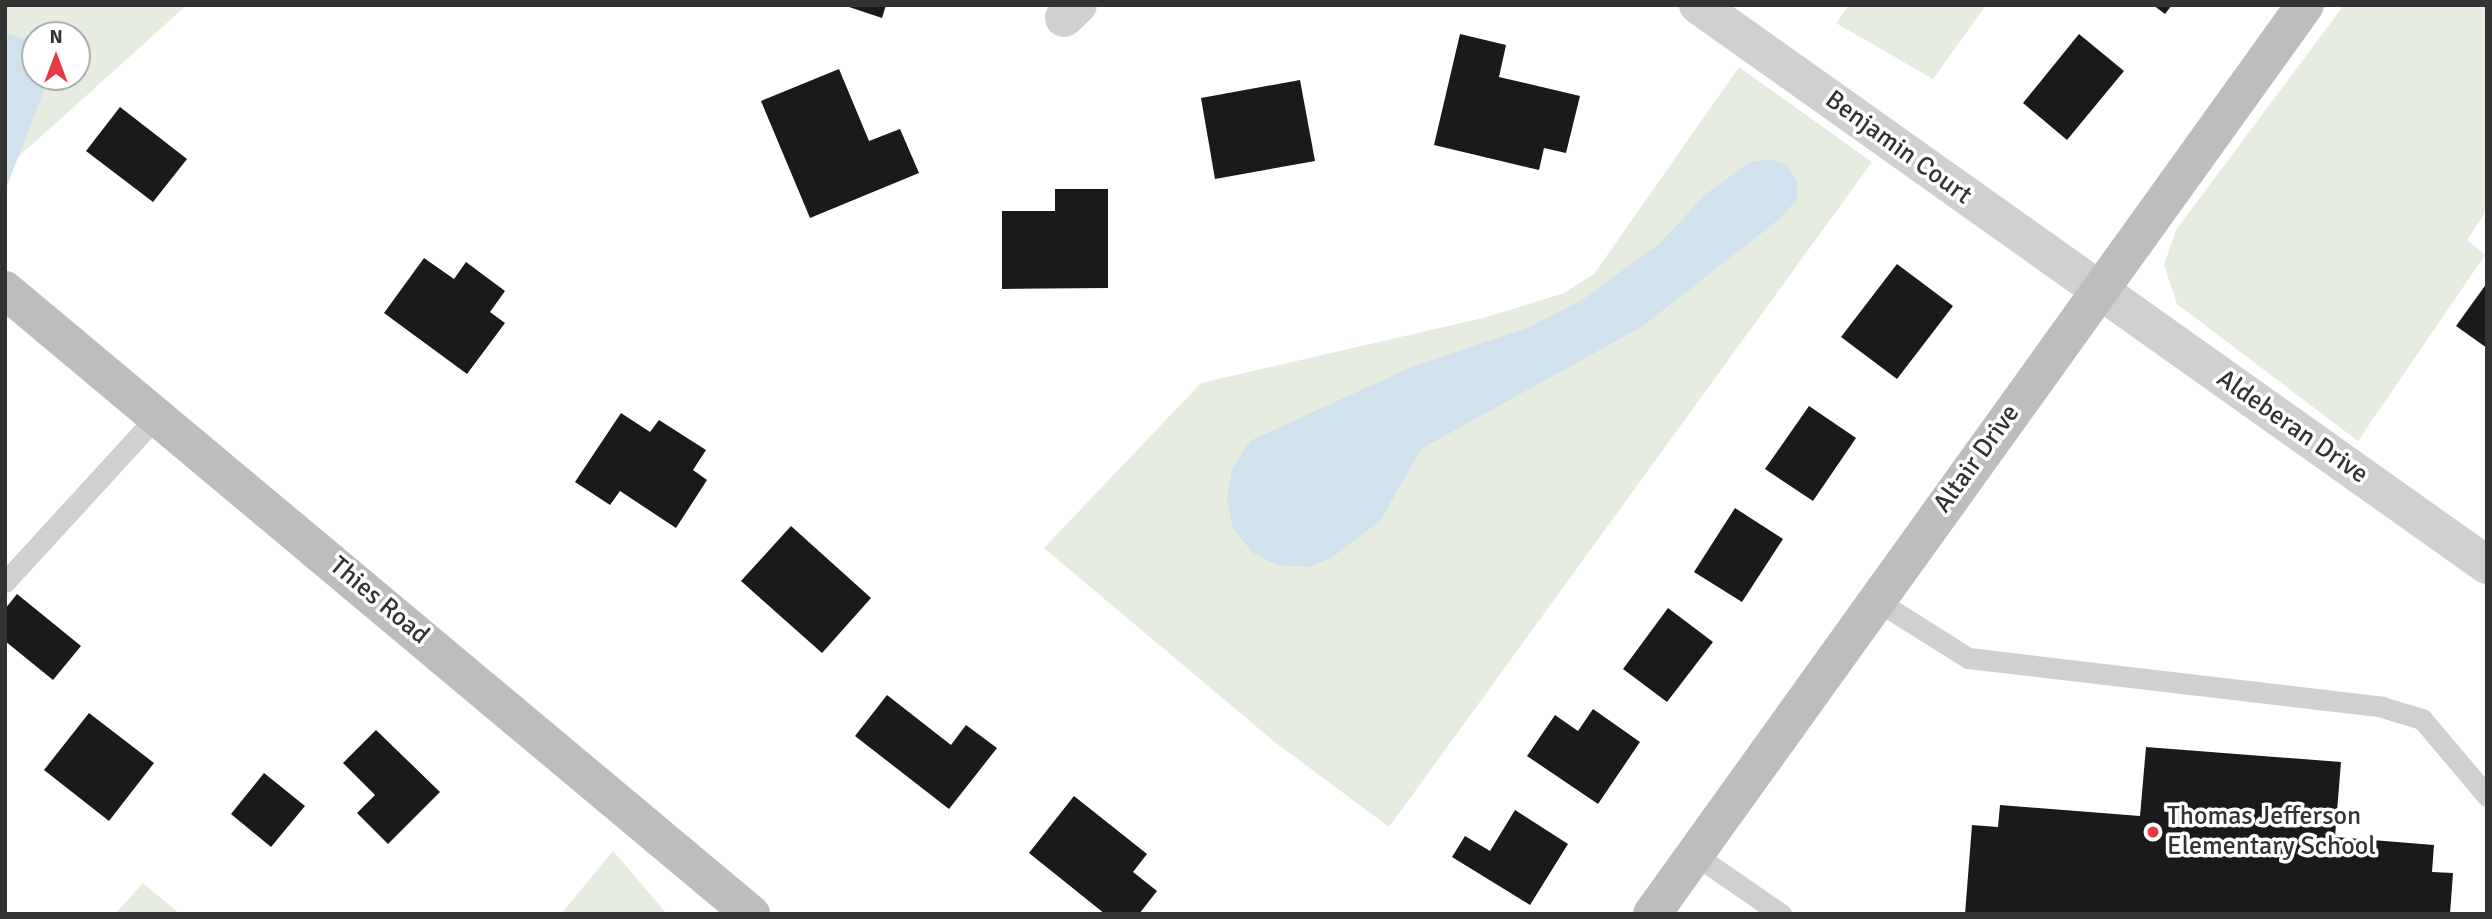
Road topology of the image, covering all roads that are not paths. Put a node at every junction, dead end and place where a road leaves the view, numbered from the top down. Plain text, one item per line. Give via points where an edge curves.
1 (1699, 5) edge
2 (2305, 5) edge
3 (5, 290) edge
4 (2098, 290) junction
5 (158, 416) junction
6 (2487, 565) edge
7 (5, 582) edge
8 (1876, 600) junction
9 (2487, 796) edge
10 (1695, 854) junction
11 (751, 914) edge
12 (1652, 914) edge
13 (1781, 914) edge

1 - 4 street, Benjamin Court
2 - 4 street, Altair Drive
3 - 5 street, Thies Road
4 - 6 street, Aldeberan Drive
4 - 8 street, Altair Drive
5 - 7 lane
5 - 11 street, Thies Road
8 - 9 lane via 1968,659 2382,707 2422,719
8 - 10 street, Altair Drive
10 - 12 street, Altair Drive
10 - 13 lane

